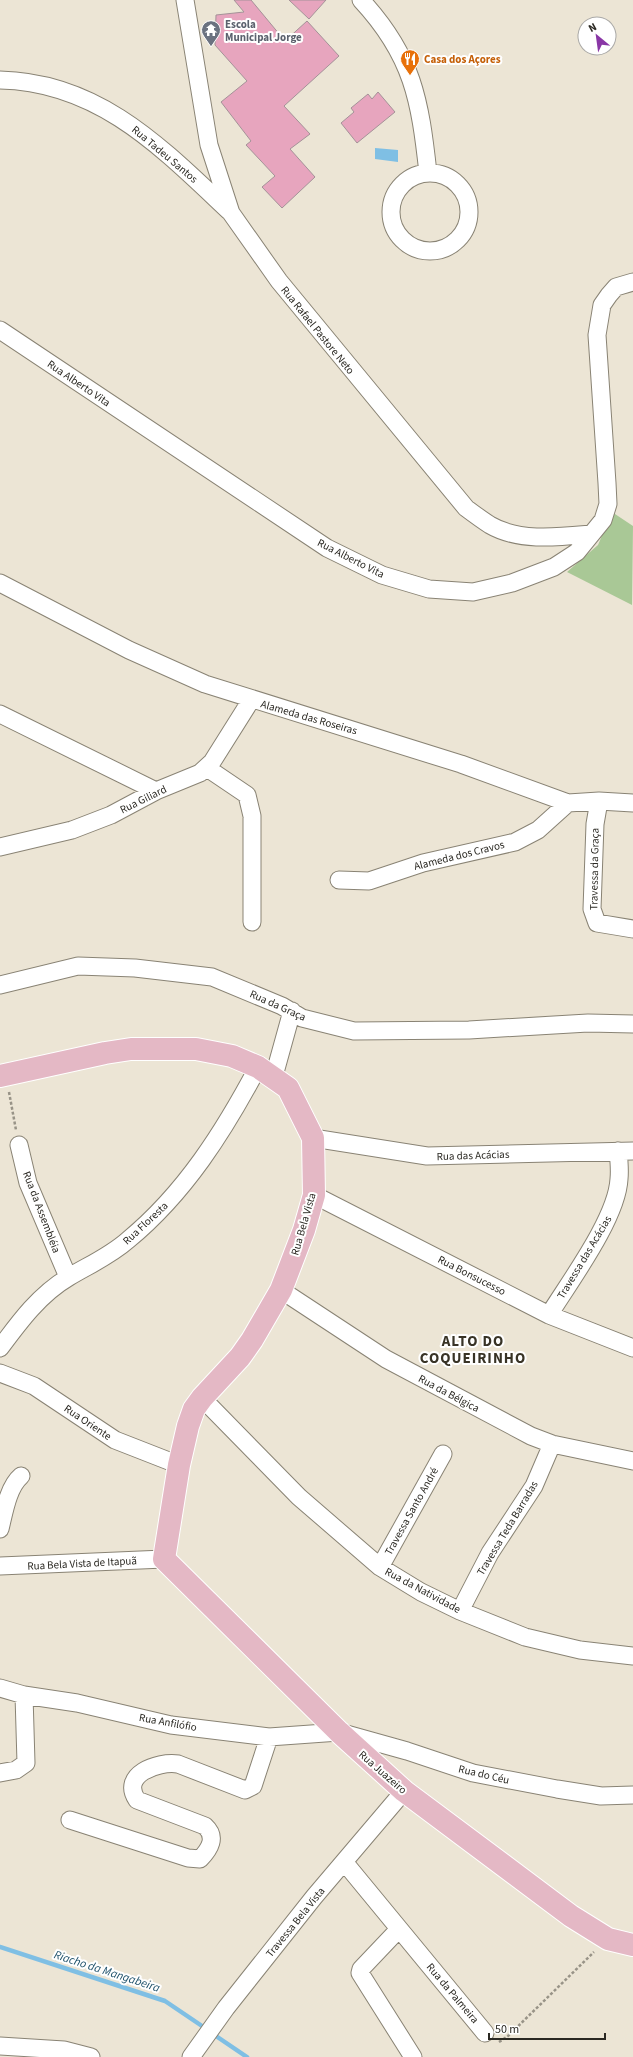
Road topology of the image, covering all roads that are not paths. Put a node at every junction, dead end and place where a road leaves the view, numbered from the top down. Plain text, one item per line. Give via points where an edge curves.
1 (361, 0) edge
2 (187, 2) edge
3 (0, 80) edge
4 (428, 173) junction
5 (231, 213) junction
6 (633, 282) edge
7 (0, 330) edge
8 (591, 534) junction
9 (0, 583) edge
10 (251, 700) junction
11 (0, 714) edge
12 (207, 768) junction
13 (156, 791) junction
14 (599, 801) junction
15 (568, 803) junction
16 (633, 803) edge
17 (0, 847) edge
18 (339, 880) dead end
19 (252, 922) dead end
20 (633, 929) edge
21 (0, 985) edge
22 (292, 1011) junction
23 (633, 1024) edge
24 (266, 1072) junction
25 (3, 1076) edge
26 (313, 1138) junction
27 (19, 1145) road end
28 (626, 1151) edge
29 (314, 1195) junction
30 (68, 1277) junction
31 (281, 1290) junction
32 (549, 1315) junction
33 (0, 1348) edge
34 (633, 1348) edge
35 (0, 1373) edge
36 (202, 1398) junction
37 (552, 1444) junction
38 (443, 1454) dead end
39 (633, 1461) edge
40 (178, 1465) junction
41 (21, 1476) dead end
42 (0, 1529) edge
43 (164, 1559) junction
44 (0, 1566) edge
45 (380, 1567) junction
46 (460, 1611) junction
47 (633, 1656) edge
48 (0, 1688) edge
49 (24, 1696) junction
50 (339, 1732) junction
51 (266, 1744) junction
52 (8, 1771) edge
53 (404, 1791) junction
54 (633, 1795) edge
55 (70, 1820) dead end
56 (345, 1863) junction
57 (399, 1929) junction
58 (633, 1945) edge
59 (486, 2033) road end
60 (0, 2046) edge
61 (91, 2057) edge
62 (191, 2057) edge
63 (413, 2057) edge

1 - 4 street via 391,37 414,85 423,126
2 - 5 street, Rua Rafael Pastore Neto via 209,145
3 - 5 street, Rua Tadeu Santos via 58,89 101,106 144,133
4 - 4 street via 405,182 396,192 391,218 395,230 403,240 413,248 426,251 451,246 461,237 470,213 468,200 453,180 442,174
5 - 8 street, Rua Rafael Pastore Neto via 278,281 466,508 491,525 517,534 554,538
6 - 8 street, Rua Alberto Vita via 616,287 602,305 597,335 608,504 603,520
7 - 8 street, Rua Alberto Vita via 327,548 382,575 429,588 473,592 512,583 554,567 576,552
9 - 10 street, Alameda das Roseiras via 129,650 205,684
10 - 12 street, Rua Giliard
10 - 15 street, Alameda das Roseiras via 329,721 461,764
11 - 13 street
12 - 13 street, Rua Giliard
12 - 19 street via 243,792 248,799 252,816
13 - 17 street, Rua Giliard via 111,815 72,830
14 - 15 street, Alameda das Roseiras
14 - 16 street, Alameda das Roseiras
14 - 20 street, Travessa da Graça via 595,824 592,909 594,917 597,923 603,926
15 - 18 street, Alameda dos Cravos via 538,830 515,842 423,863 369,881
21 - 22 street, Rua da Graça via 78,966 135,968 212,977
22 - 23 street, Rua da Graça via 302,1018 354,1031 469,1030 588,1023
22 - 24 street, Rua Floresta
24 - 25 main road, Rua Bela Vista via 232,1056 196,1050 131,1049
24 - 26 main road, Rua Bela Vista via 288,1088
24 - 30 street, Rua Floresta via 237,1105 202,1160 153,1218 116,1249
26 - 28 street, Rua das Acácias via 427,1156
26 - 29 main road, Rua Bela Vista
27 - 30 street, Rua da Assembléia via 28,1184
28 - 32 street, Travessa das Acácias via 616,1196 607,1220
29 - 31 main road, Rua Bela Vista via 304,1230
29 - 32 street, Rua Bonsucesso
30 - 33 street, Rua Floresta via 42,1297 22,1318
31 - 36 main road, Rua Bela Vista via 252,1340
31 - 37 street, Rua da Bélgica via 386,1359 531,1436
32 - 34 street, Rua Bonsucesso
35 - 40 street, Rua Oriente via 34,1386 115,1440
36 - 40 main road, Rua Bela Vista via 194,1409
36 - 45 street, Rua da Natividade via 299,1497
37 - 39 street, Rua da Bélgica
37 - 46 street, Travessa Teda Barradas via 534,1486 490,1553
38 - 45 street, Travessa Santo André
40 - 43 main road, Rua Bela Vista
41 - 42 street via 16,1480
43 - 44 street, Rua Bela Vista de Itapuã
43 - 50 main road, Rua Juazeiro
45 - 46 street, Rua da Natividade via 421,1592
46 - 47 street, Rua da Natividade via 525,1637 580,1650
48 - 49 street, Rua Anfilófio
49 - 51 street, Rua Anfilófio via 77,1703
49 - 52 street via 27,1758 24,1766
50 - 51 street, Rua Anfilófio
50 - 53 main road, Rua Juazeiro
50 - 54 street, Rua do Céu via 473,1773 557,1790 601,1796
51 - 55 street via 253,1786 245,1790 178,1764 169,1763 150,1768 135,1778 131,1785 132,1793 137,1800 205,1826 209,1830 212,1836 211,1843 208,1851 200,1859 188,1858
53 - 56 street, Travessa Bela Vista
53 - 58 main road, Rua Juazeiro via 571,1916 608,1939
56 - 57 street, Rua da Palmeira
56 - 62 street, Travessa Bela Vista via 304,1909
57 - 59 street, Rua da Palmeira
57 - 63 street via 360,1973
60 - 61 street via 64,2050

